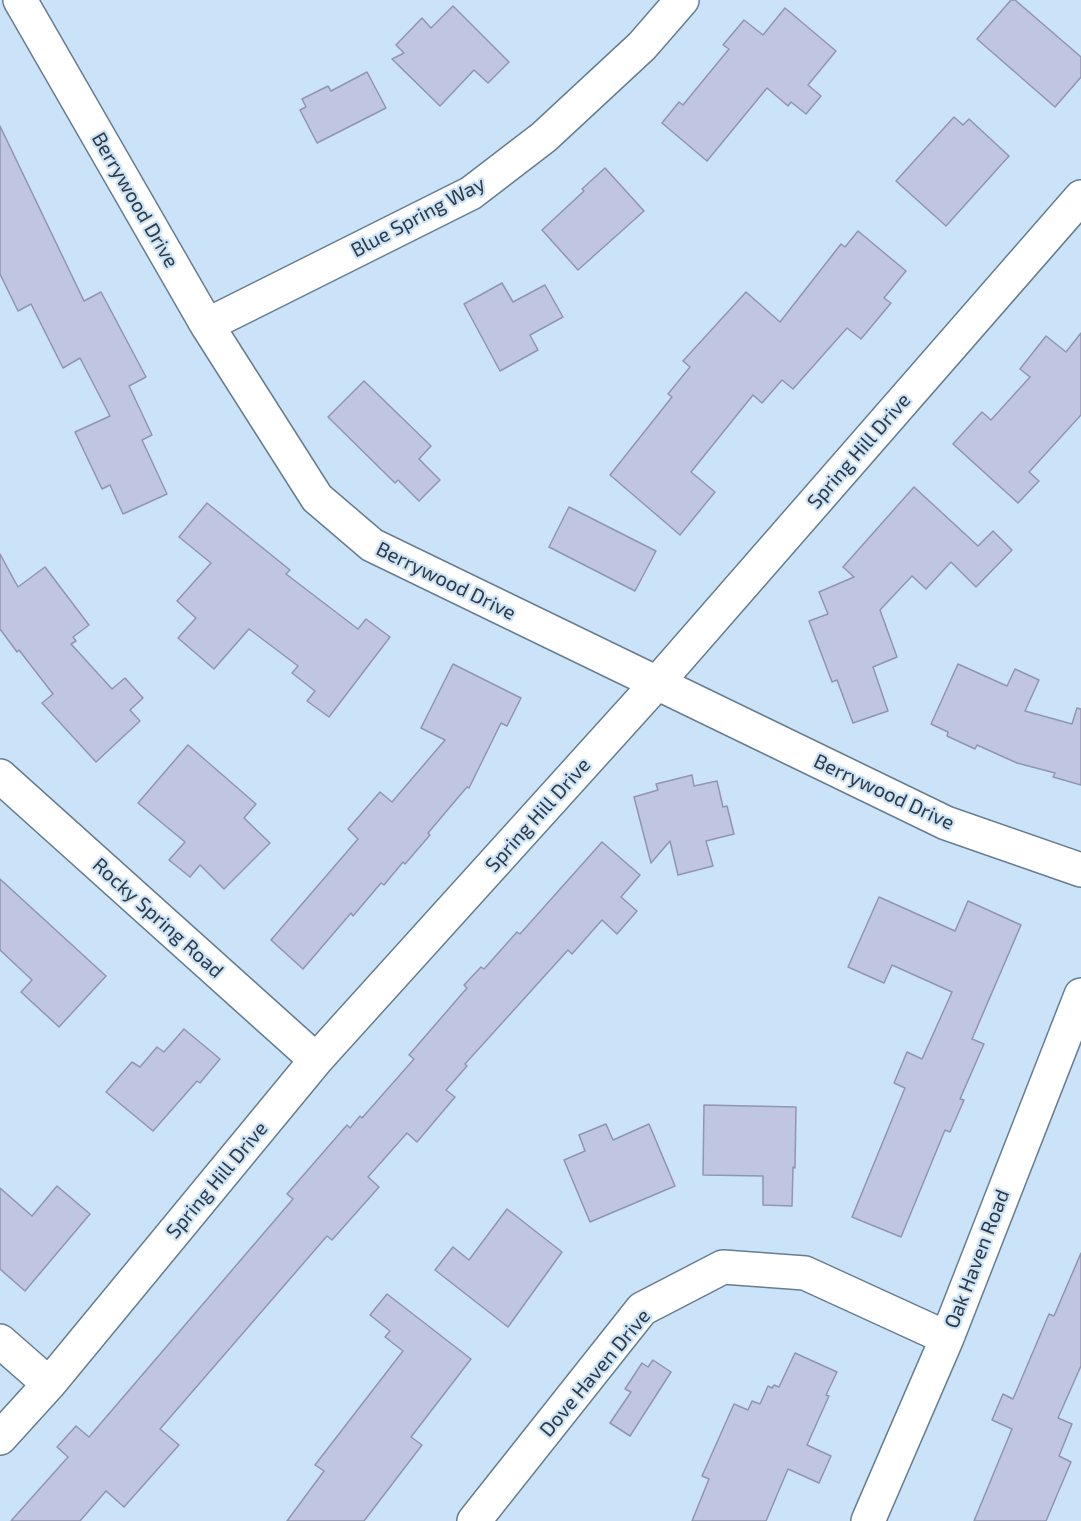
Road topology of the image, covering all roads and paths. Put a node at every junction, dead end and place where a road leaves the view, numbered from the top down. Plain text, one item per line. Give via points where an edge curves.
1 (20, 0) edge
2 (682, 0) edge
3 (1081, 197) edge
4 (207, 325) junction
5 (657, 683) junction
6 (0, 776) edge
7 (1081, 870) edge
8 (1081, 995) edge
9 (316, 1060) junction
10 (947, 1338) junction
11 (0, 1341) edge
12 (49, 1384) junction
13 (0, 1438) edge
14 (474, 1521) edge
15 (868, 1521) edge

1 - 4 street, Berrywood Drive
2 - 4 street, Blue Spring Way via 642,46 544,137 471,193
3 - 5 street, Spring Hill Drive
4 - 5 street, Berrywood Drive via 317,498 372,545
5 - 7 street, Berrywood Drive via 946,823
5 - 9 street, Spring Hill Drive
6 - 9 street, Rocky Spring Road
8 - 10 street, Oak Haven Road
9 - 12 street, Spring Hill Drive
10 - 14 street, Dove Haven Drive via 805,1274 723,1267 642,1309
10 - 15 street, Oak Haven Road
11 - 12 street
12 - 13 street, Spring Hill Drive

